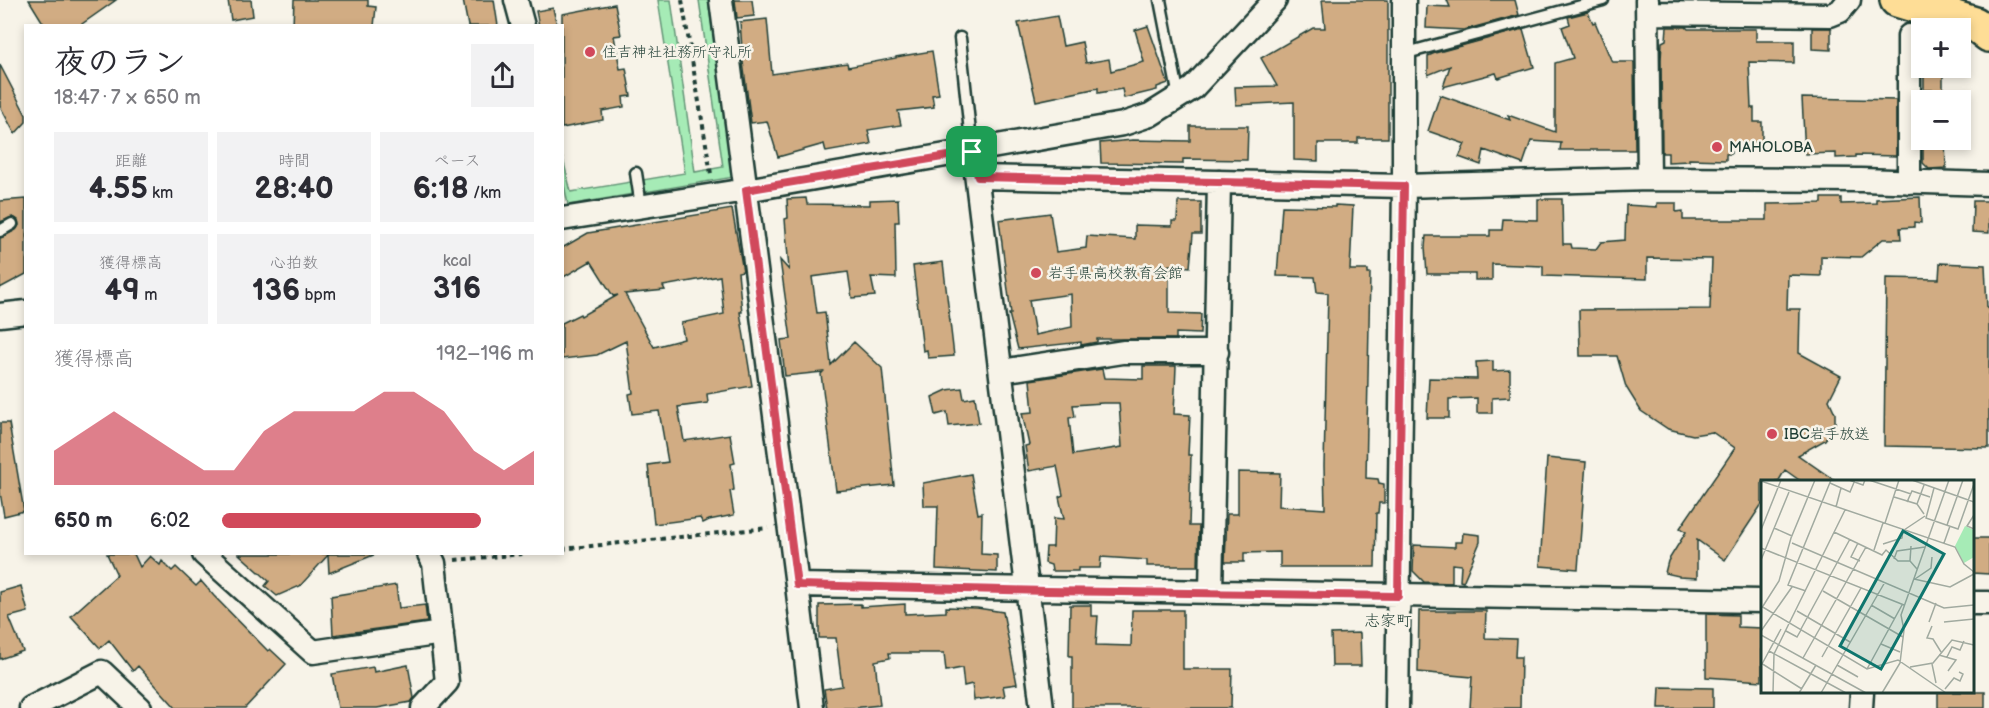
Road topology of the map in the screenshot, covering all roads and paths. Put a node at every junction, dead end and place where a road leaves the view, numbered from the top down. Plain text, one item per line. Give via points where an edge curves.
1 (516, 0) edge
2 (682, 0) edge
3 (721, 0) edge
4 (1160, 0) edge
5 (1275, 0) edge
6 (1404, 0) edge
7 (1603, 0) edge
8 (1849, 0) edge
9 (1897, 0) edge
10 (1648, 6) edge
11 (522, 24) edge
12 (1989, 35) edge
13 (1909, 36) dead end
14 (960, 38) dead end
15 (1403, 54) junction
16 (1179, 97) junction
17 (972, 152) junction
18 (636, 173) dead end
19 (978, 177) junction
20 (1649, 179) junction
21 (712, 180) dead end
22 (1219, 182) junction
23 (1909, 182) junction
24 (1989, 184) edge
25 (1404, 186) junction
26 (746, 190) junction
27 (641, 206) junction
28 (564, 219) edge
29 (12, 224) dead end
30 (0, 231) edge
31 (24, 312) edge
32 (0, 315) edge
33 (1217, 352) junction
34 (1001, 371) junction
35 (789, 526) junction
36 (564, 549) edge
37 (205, 555) edge
38 (500, 555) edge
39 (432, 558) edge
40 (797, 585) junction
41 (1026, 590) junction
42 (1211, 592) junction
43 (1398, 596) junction
44 (1761, 601) edge
45 (442, 633) junction
46 (1862, 693) edge
47 (31, 708) edge
48 (140, 708) edge
49 (423, 708) edge
50 (812, 708) edge
51 (1042, 708) edge
52 (1397, 708) edge
53 (1861, 708) edge

1 - 11 street
2 - 21 path
3 - 26 street
4 - 16 lane
5 - 16 street via 1193,88
6 - 15 street
7 - 15 lane
8 - 10 street via 1840,11 1830,15
9 - 12 highway via 1975,24
10 - 20 street
13 - 23 street
14 - 17 lane
15 - 25 street
16 - 17 street via 1150,115 1123,124
17 - 19 street
17 - 26 street
18 - 27 lane
19 - 22 street
19 - 34 street
20 - 23 street
20 - 25 street
22 - 25 street
22 - 33 street
23 - 24 street
25 - 43 street
26 - 27 street
26 - 35 street
27 - 28 street
29 - 30 lane
31 - 32 street
33 - 34 street via 1123,352
33 - 42 street
34 - 41 street
35 - 36 path
35 - 40 street
37 - 45 street via 313,652
38 - 39 path
39 - 45 street
40 - 41 street
40 - 50 street
41 - 42 street
41 - 51 street
42 - 43 street
43 - 44 street
43 - 52 street
45 - 49 street via 447,682
46 - 53 street
47 - 48 street via 102,672

